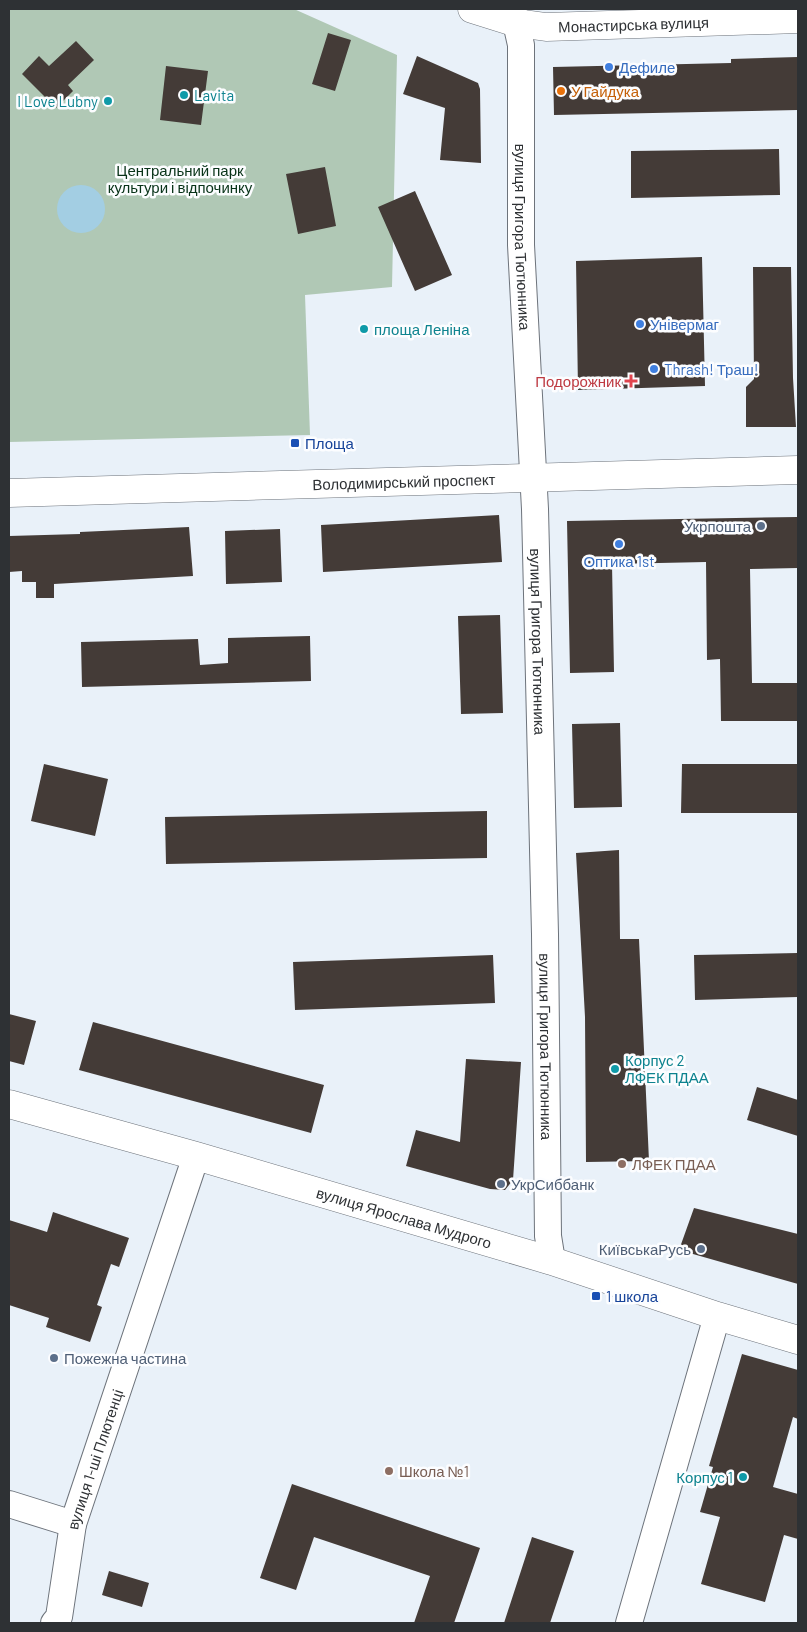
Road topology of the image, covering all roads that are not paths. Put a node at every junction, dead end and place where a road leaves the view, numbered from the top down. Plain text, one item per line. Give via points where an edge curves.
1 (472, 9) edge
2 (515, 16) edge
3 (798, 20) edge
4 (798, 470) edge
5 (534, 477) junction
6 (9, 493) edge
7 (9, 1104) edge
8 (196, 1156) junction
9 (552, 1261) junction
10 (717, 1316) junction
11 (798, 1340) edge
12 (9, 1504) edge
13 (73, 1524) junction
14 (54, 1623) edge
15 (629, 1623) edge

1 - 2 main road, Монастирська вулиця
2 - 3 main road, Монастирська вулиця via 546,27
2 - 5 street, вулиця Григора Тютюнника via 521,46 521,246
4 - 5 main road, Володимирський проспект
5 - 6 main road, Володимирський проспект
5 - 9 street, вулиця Григора Тютюнника via 545,934 548,1236
7 - 8 main road, вулиця Ярослава Мудрого
8 - 9 main road, вулиця Ярослава Мудрого
8 - 13 street, вулиця 1-ші Плютенці
9 - 10 main road, вулиця Ярослава Мудрого
10 - 11 main road, вулиця Ярослава Мудрого
10 - 15 street
12 - 13 street
13 - 14 street, вулиця 1-ші Плютенці via 58,1617

